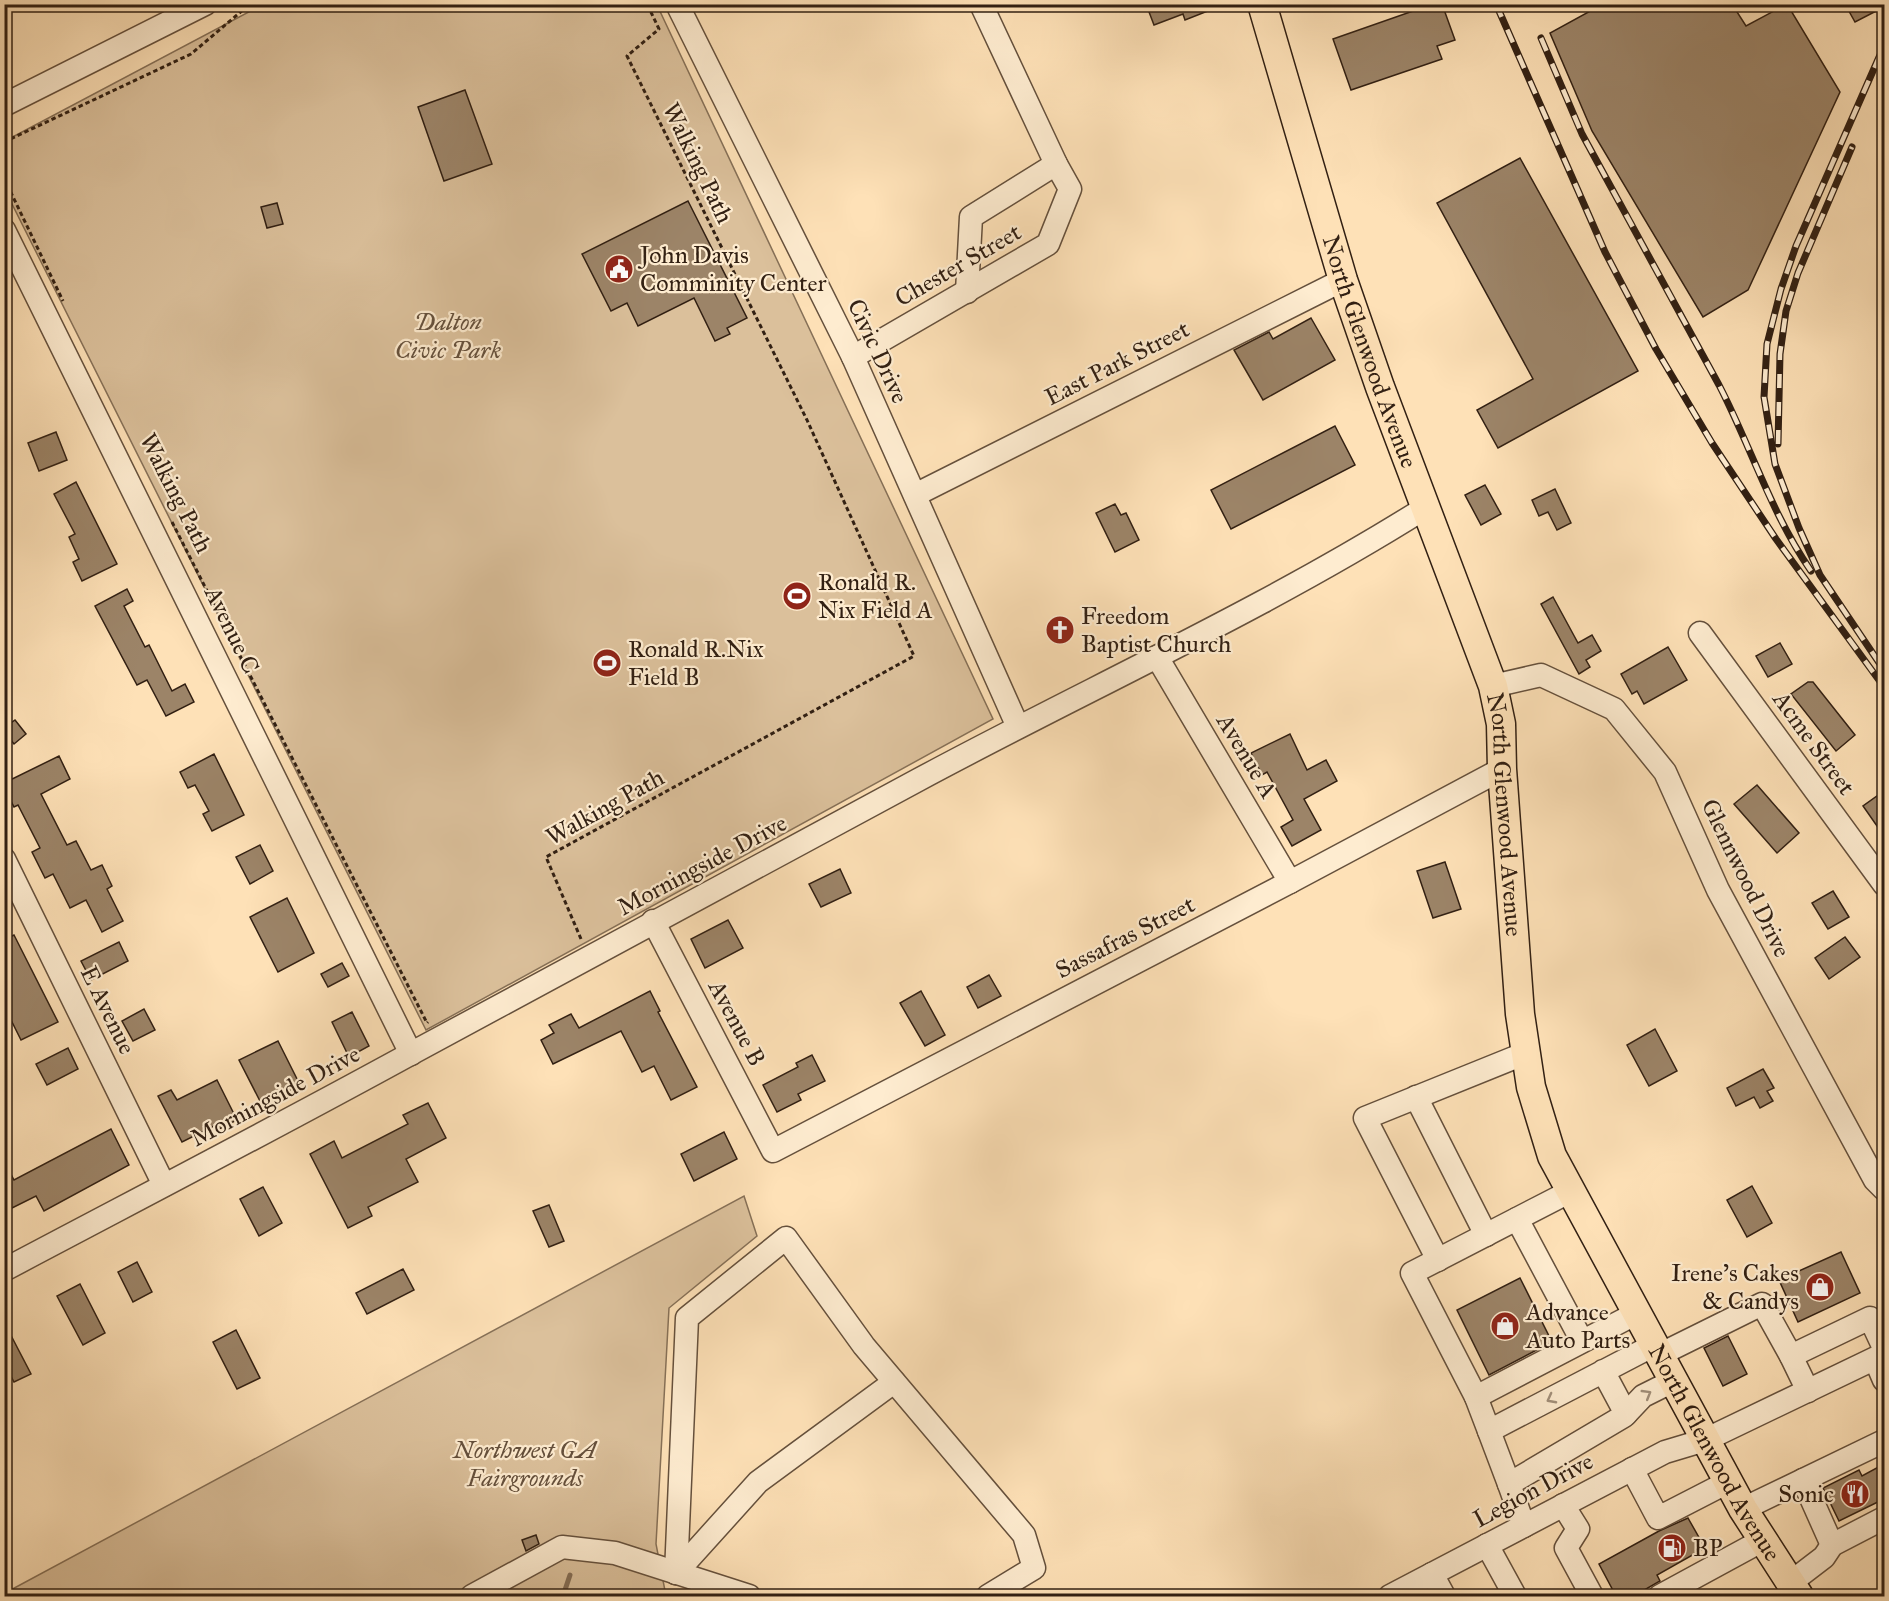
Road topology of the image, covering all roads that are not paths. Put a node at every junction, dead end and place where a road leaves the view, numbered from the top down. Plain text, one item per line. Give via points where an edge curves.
1 (205, 4) edge
2 (677, 4) edge
3 (981, 4) edge
4 (1262, 4) edge
5 (4, 105) edge
6 (1056, 164) junction
7 (4, 230) edge
8 (1343, 280) junction
9 (966, 292) junction
10 (853, 357) junction
11 (915, 495) junction
12 (1425, 508) junction
13 (1700, 633) dead end
14 (1157, 657) junction
15 (1493, 686) junction
16 (1018, 727) junction
17 (1502, 769) junction
18 (4, 859) edge
19 (1290, 882) junction
20 (1884, 885) edge
21 (653, 921) junction
22 (1526, 1053) junction
23 (411, 1054) junction
24 (1416, 1097) junction
25 (773, 1151) joint
26 (164, 1185) junction
27 (1884, 1189) edge
28 (1571, 1191) junction
29 (1517, 1219) junction
30 (1486, 1235) junction
31 (1438, 1260) junction
32 (4, 1270) edge
33 (1636, 1313) junction
34 (1582, 1341) junction
35 (1656, 1350) junction
36 (1881, 1354) edge
37 (1791, 1356) junction
38 (1603, 1371) junction
39 (1884, 1380) edge
40 (1673, 1381) junction
41 (894, 1382) junction
42 (1808, 1391) junction
43 (1476, 1397) junction
44 (1626, 1413) junction
45 (1489, 1431) junction
46 (1705, 1440) junction
47 (1884, 1441) edge
48 (1632, 1468) junction
49 (1803, 1480) junction
50 (1728, 1482) junction
51 (1509, 1484) junction
52 (1563, 1505) junction
53 (1743, 1509) junction
54 (1884, 1518) edge
55 (1524, 1526) junction
56 (1763, 1540) junction
57 (1486, 1545) junction
58 (1832, 1545) junction
59 (676, 1573) junction
60 (1432, 1574) junction
61 (1795, 1590) edge
62 (472, 1596) edge
63 (749, 1596) edge
64 (988, 1596) edge
65 (1390, 1596) edge
66 (1444, 1596) edge
67 (1515, 1596) edge
68 (1592, 1596) edge
69 (1660, 1596) edge

1 - 5 street
2 - 10 street, Civic Drive
3 - 6 street, Chester Street
4 - 8 main road, North Glenwood Avenue
6 - 9 street via 971,217
6 - 9 street, Chester Street via 1070,189 1048,244
7 - 23 street, Avenue C
8 - 11 street, East Park Street
8 - 12 main road, North Glenwood Avenue
9 - 10 street, Chester Street
10 - 11 street, Civic Drive
11 - 16 street, Civic Drive
12 - 14 street, Morningside Drive via 1356,552
12 - 15 main road, North Glenwood Avenue
13 - 20 street, Acme Street
14 - 16 street, Morningside Drive
14 - 19 street, Avenue A
15 - 17 main road, North Glenwood Avenue via 1501,724
15 - 27 street, Glennwood Drive via 1541,675 1614,709 1665,772 1718,890 1875,1180
16 - 21 street, Morningside Drive
17 - 19 street, Sassafras Street
17 - 22 main road, North Glenwood Avenue
18 - 26 street, E Avenue
19 - 25 street, Sassafras Street
21 - 23 street, Morningside Drive
21 - 25 street, Avenue B
22 - 24 street
22 - 28 main road, North Glenwood Avenue via 1531,1087 1552,1156
23 - 26 street, Morningside Drive
24 - 30 street
24 - 31 street via 1365,1118
26 - 32 street, Morningside Drive
28 - 29 street
28 - 33 main road, North Glenwood Avenue
29 - 30 street
29 - 34 street
30 - 31 street
31 - 43 street via 1412,1274
33 - 34 street
33 - 35 main road, North Glenwood Avenue
34 - 43 street
35 - 37 street via 1762,1304
35 - 38 street
35 - 40 main road, North Glenwood Avenue
36 - 37 street via 1870,1318
36 - 39 street
36 - 42 street, Legion Drive
37 - 42 street
38 - 44 street
38 -> 45 street
44 -> 40 street via 1643,1396
40 - 46 main road, North Glenwood Avenue
41 - 59 street via 758,1482
41 - 59 street via 786,1238 687,1318
41 - 64 street via 1024,1535 1034,1568
42 - 46 street, Legion Drive
43 - 45 street
44 - 51 street
45 - 51 street
46 - 48 street, Legion Drive via 1665,1452
46 - 50 main road, North Glenwood Avenue
47 - 49 street
48 - 50 street via 1658,1518
48 - 52 street, Legion Drive
49 - 53 street
49 - 58 street
50 - 53 main road, North Glenwood Avenue
51 - 55 street
52 - 55 street, Legion Drive
52 - 68 street via 1578,1529 1566,1548
53 - 56 main road, North Glenwood Avenue
54 - 58 street
55 - 57 street, Legion Drive
56 - 61 main road, North Glenwood Avenue
56 - 69 street
57 - 60 street, Legion Drive
57 - 67 street
58 - 61 street
59 - 62 street via 615,1552 562,1547
59 - 63 street
60 - 65 street, Legion Drive
60 - 66 street

